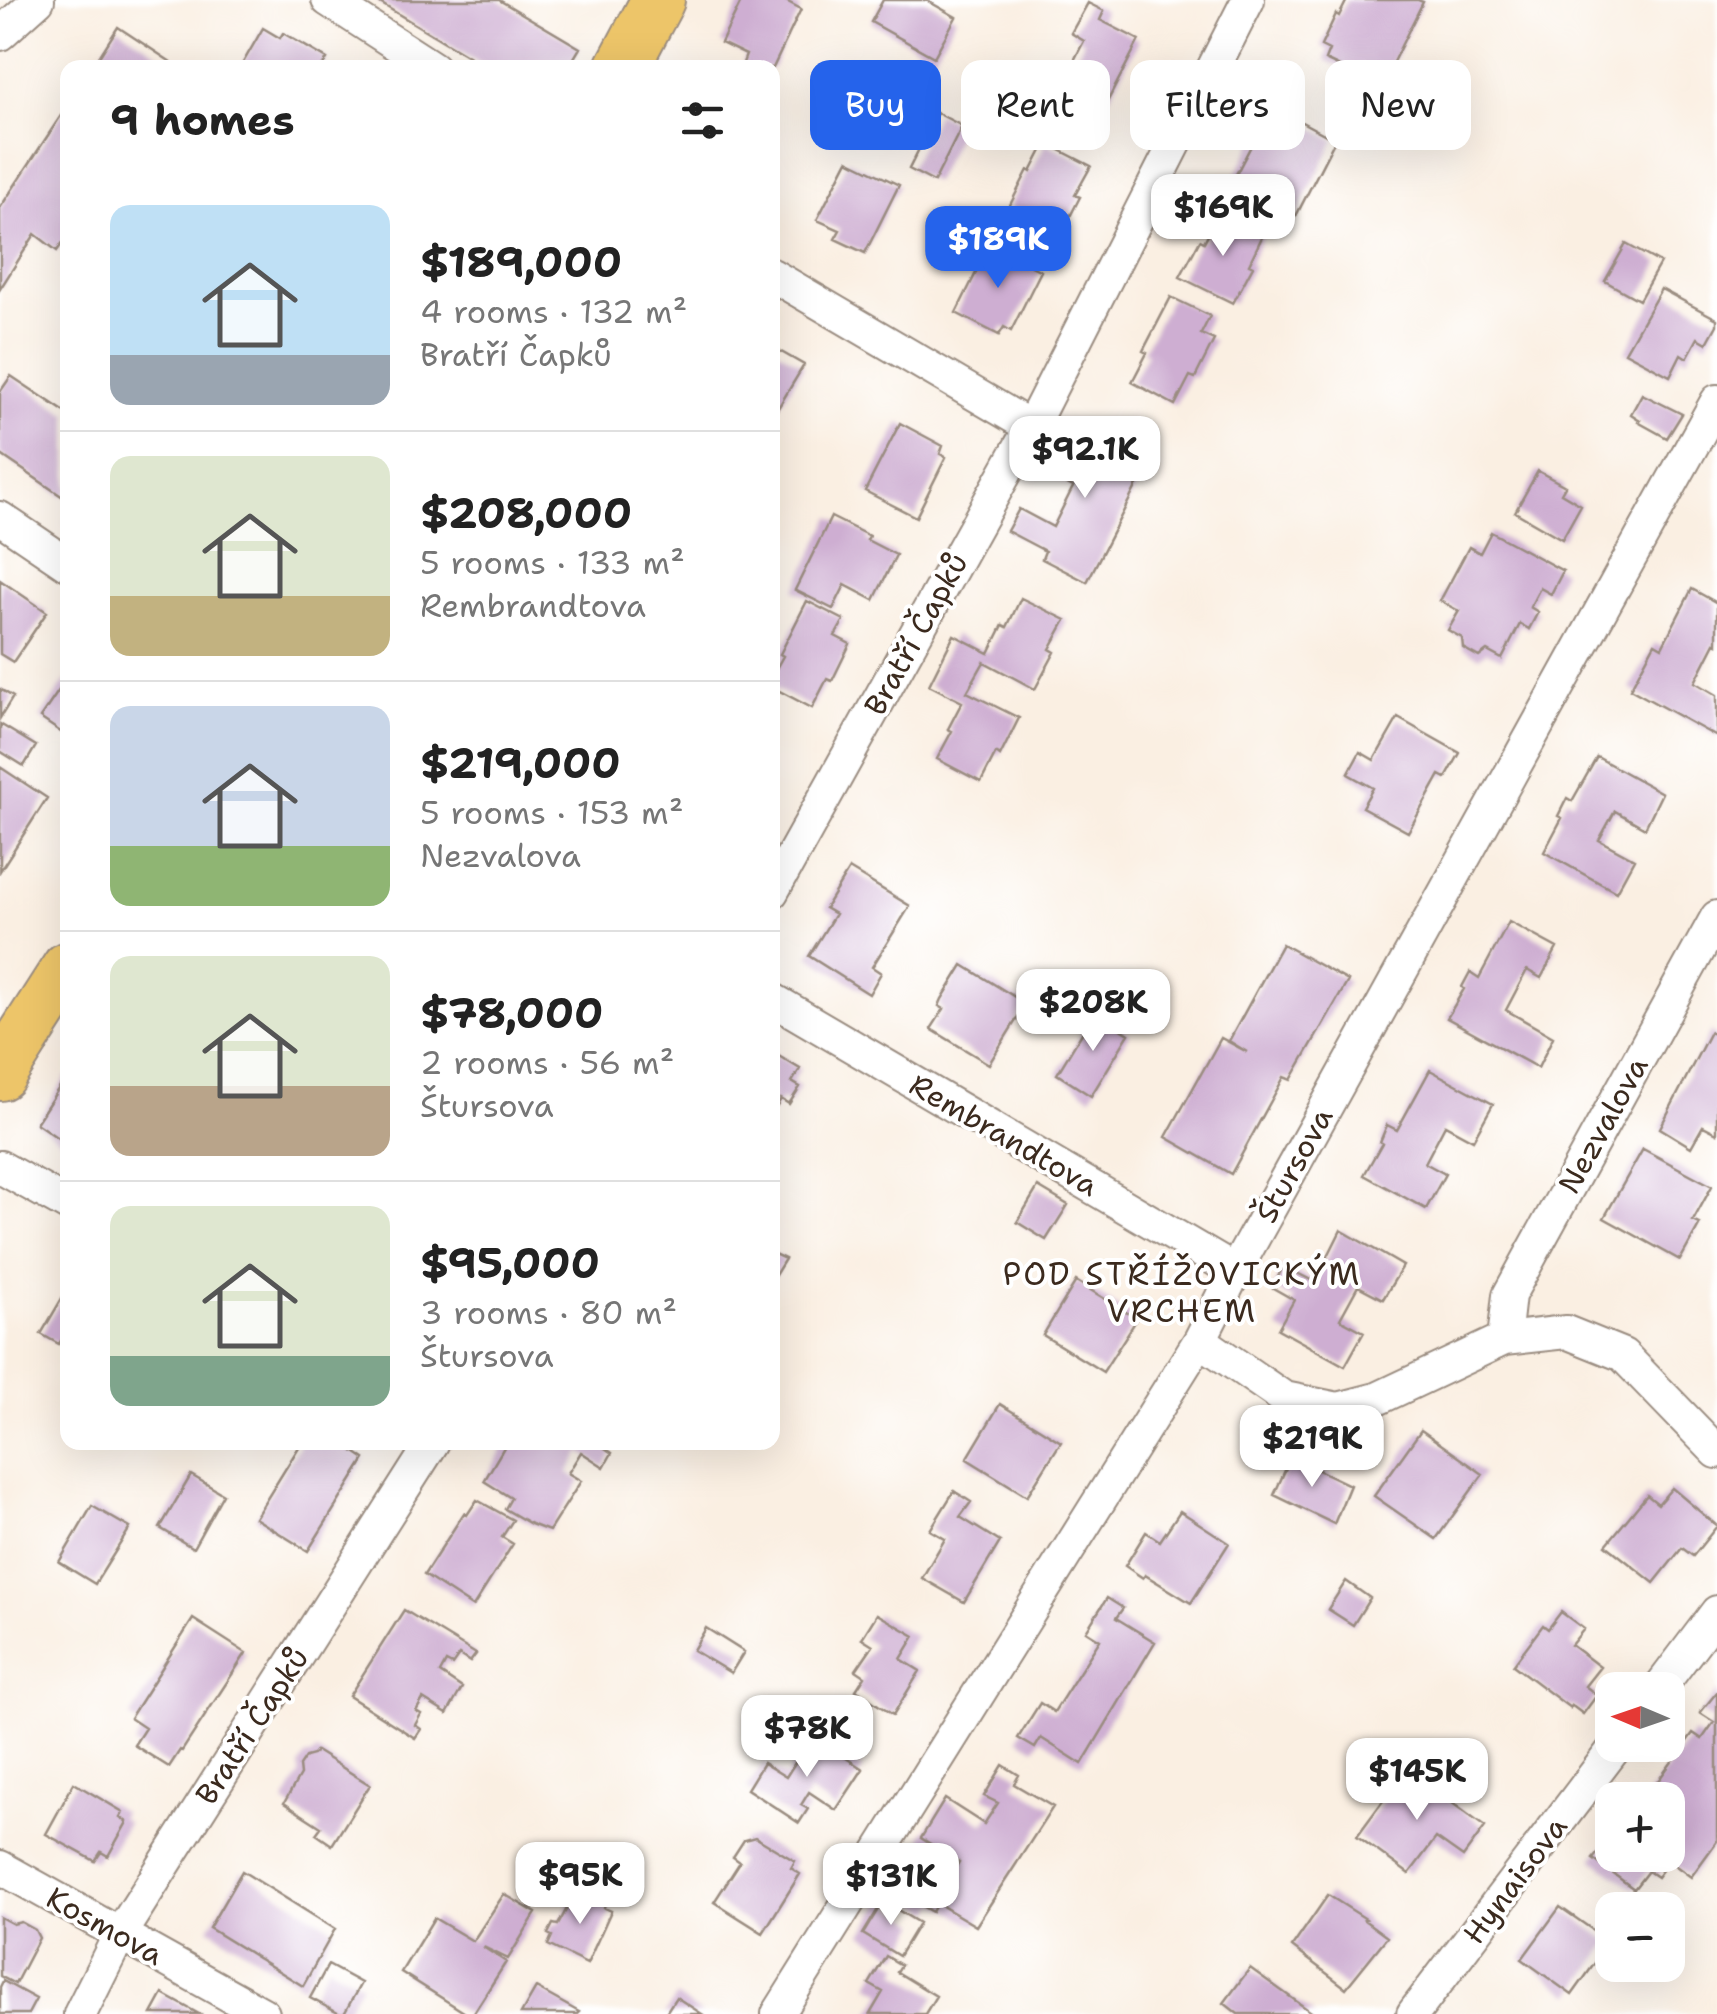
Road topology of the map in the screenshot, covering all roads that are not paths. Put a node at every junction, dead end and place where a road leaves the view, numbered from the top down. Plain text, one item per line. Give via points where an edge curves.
1 (38, 0) edge
2 (328, 0) edge
3 (658, 0) edge
4 (1248, 0) edge
5 (0, 34) edge
6 (422, 60) edge
7 (626, 60) edge
8 (780, 279) edge
9 (1717, 401) edge
10 (1032, 427) junction
11 (0, 518) edge
12 (60, 559) edge
13 (780, 878) edge
14 (1717, 918) edge
15 (60, 980) edge
16 (780, 1004) edge
17 (0, 1074) edge
18 (0, 1167) edge
19 (60, 1201) edge
20 (1235, 1272) junction
21 (1504, 1338) junction
22 (1200, 1340) junction
23 (428, 1450) edge
24 (1717, 1452) edge
25 (1717, 1612) edge
26 (1672, 1672) edge
27 (1604, 1762) edge
28 (0, 1867) edge
29 (120, 1934) junction
30 (80, 2014) edge
31 (263, 2014) edge
32 (778, 2014) edge
33 (1413, 2014) edge

1 - 5 street
2 - 6 street
3 - 7 main road
4 - 10 street, Bratří Čapků
8 - 10 street
9 - 20 street, Štursova
10 - 13 street, Bratří Čapků
11 - 12 street
14 - 21 street, Nezvalova via 1509,1295
15 - 17 main road
16 - 20 street, Rembrandtova
18 - 19 street
20 - 22 street, Štursova
21 - 22 street via 1377,1399 1338,1409 1284,1398
21 - 24 street via 1566,1332 1624,1355
22 - 32 street, Štursova
23 - 29 street, Bratří Čapků
25 - 26 street
27 - 33 street, Hynaisova
28 - 29 street, Kosmova
29 - 30 street, Bratří Čapků
29 - 31 street, Kosmova

